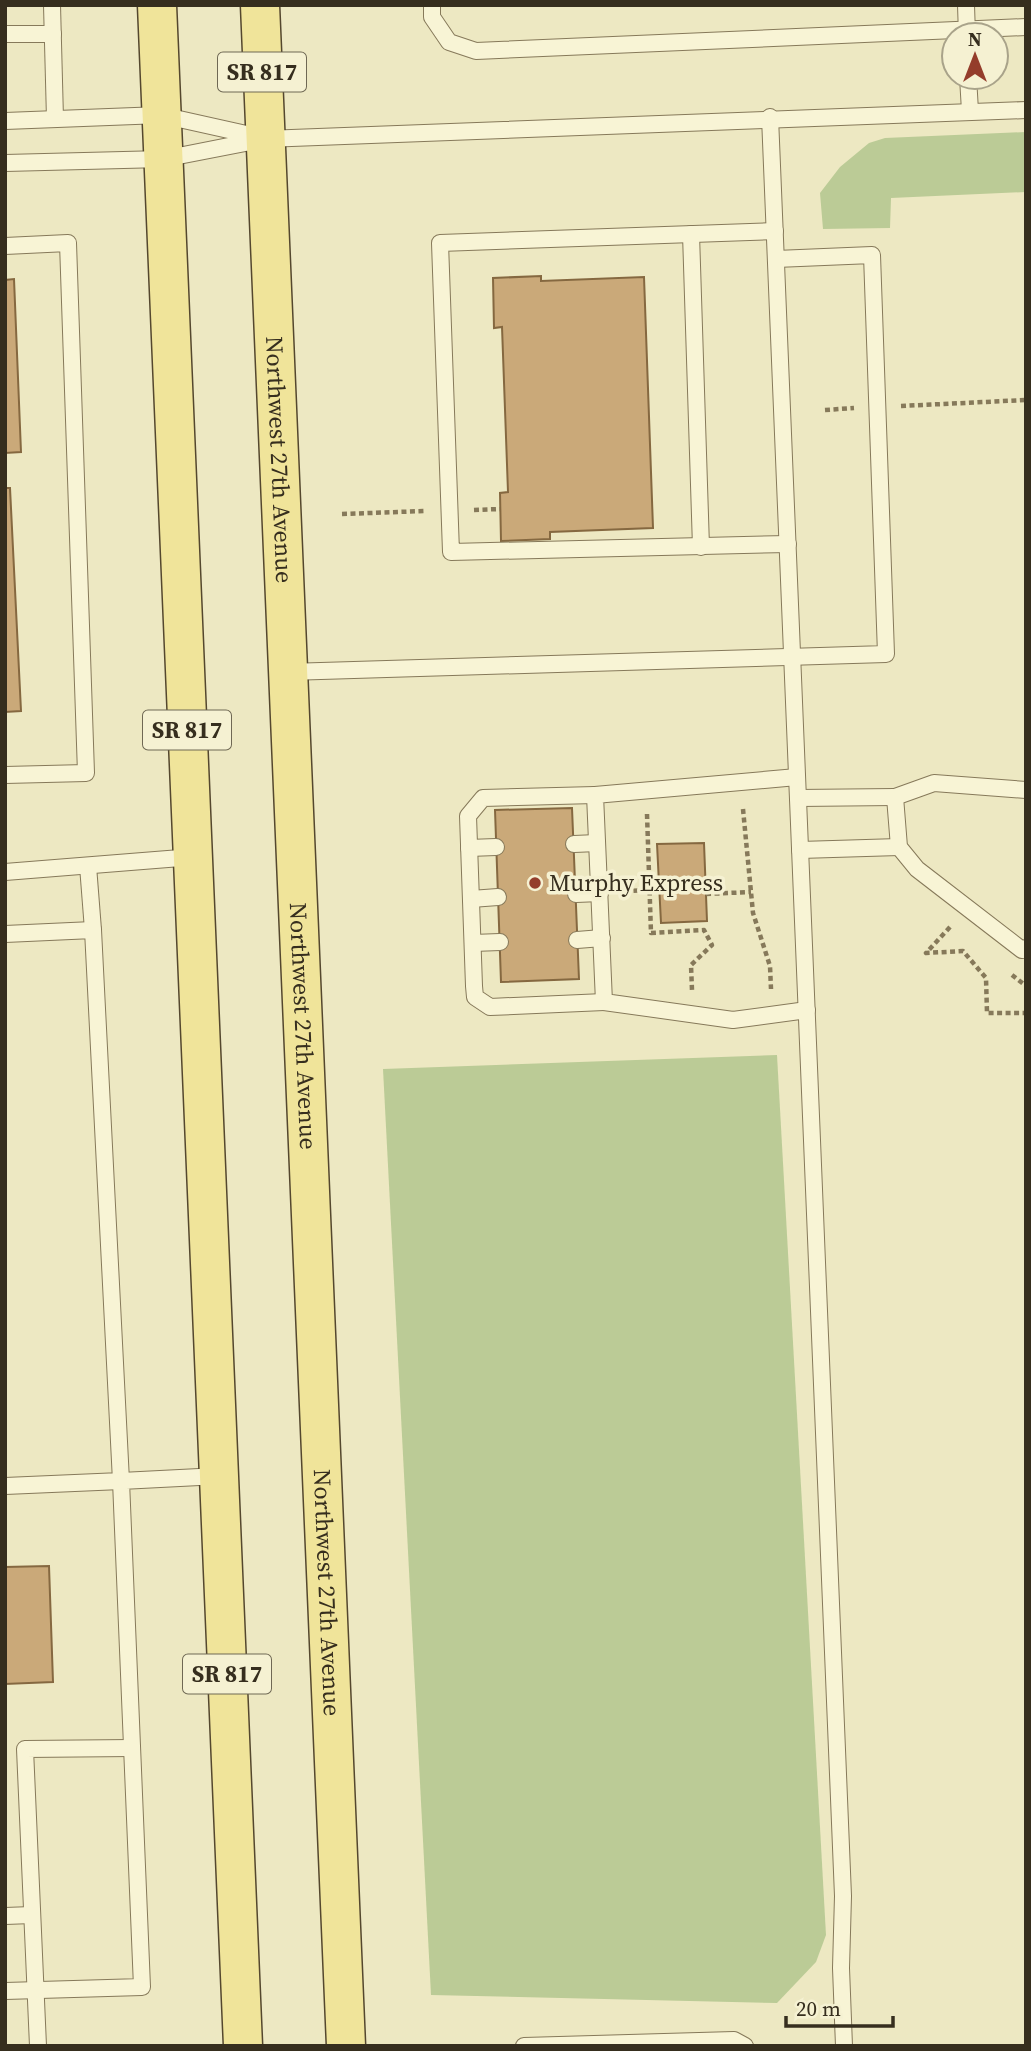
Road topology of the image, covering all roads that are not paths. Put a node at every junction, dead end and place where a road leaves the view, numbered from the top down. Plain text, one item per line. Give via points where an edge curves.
1 (52, 5) edge
2 (157, 5) edge
3 (260, 5) edge
4 (432, 5) edge
5 (5, 34) edge
6 (53, 34) junction
7 (940, 34) edge
8 (969, 91) edge
9 (1026, 110) edge
10 (970, 111) junction
11 (161, 115) junction
12 (770, 117) junction
13 (55, 119) junction
14 (5, 121) edge
15 (265, 139) junction
16 (163, 159) junction
17 (5, 163) edge
18 (775, 231) junction
19 (691, 234) junction
20 (5, 246) edge
21 (776, 259) junction
22 (788, 544) junction
23 (701, 547) junction
24 (792, 656) junction
25 (288, 672) junction
26 (5, 775) edge
27 (797, 777) junction
28 (1026, 790) edge
29 (595, 794) junction
30 (895, 797) junction
31 (798, 798) junction
32 (597, 843) junction
33 (574, 845) dead end
34 (496, 847) dead end
35 (899, 847) junction
36 (469, 848) junction
37 (800, 850) junction
38 (192, 858) junction
39 (88, 866) junction
40 (5, 872) edge
41 (600, 893) junction
42 (576, 894) dead end
43 (498, 897) dead end
44 (471, 899) junction
45 (93, 930) junction
46 (5, 934) edge
47 (602, 938) junction
48 (577, 940) dead end
49 (500, 942) dead end
50 (472, 943) junction
51 (1024, 950) edge
52 (604, 1002) junction
53 (807, 1010) junction
54 (219, 1476) junction
55 (121, 1482) junction
56 (5, 1486) edge
57 (132, 1748) junction
58 (32, 1915) junction
59 (5, 1916) edge
60 (35, 1990) junction
61 (5, 1991) edge
62 (38, 2046) edge
63 (243, 2046) edge
64 (346, 2046) edge
65 (524, 2046) edge
66 (745, 2046) edge
67 (844, 2046) edge

1 - 6 lane
2 - 11 main road, SR 817
3 - 15 main road, Northwest 27th Avenue / SR 817
4 - 7 lane via 432,17 449,42 476,51
5 - 6 lane
6 - 13 lane
8 - 10 lane
9 - 10 lane
10 - 12 lane
11 - 13 lane
11 - 15 lane
11 - 16 main road, SR 817
12 - 15 lane
12 - 18 lane
13 - 14 lane
15 - 16 lane
15 - 25 main road, Northwest 27th Avenue / SR 817
16 - 17 lane
16 - 38 main road, SR 817
18 - 19 lane
18 - 21 lane
19 - 23 lane
19 - 23 lane via 440,243 451,552
20 - 26 lane via 68,243 86,773
21 - 22 lane
21 - 24 lane via 872,254 886,654
22 - 23 lane
22 - 24 lane
24 - 25 lane
24 - 27 lane
25 - 64 main road, Northwest 27th Avenue / SR 817
27 - 29 lane
27 - 31 lane
28 - 30 lane via 934,783
29 - 32 lane
29 - 36 lane via 483,798 468,816
30 - 31 lane
30 - 35 lane
31 - 37 lane
32 - 33 lane
32 - 41 lane
34 - 36 lane
35 - 37 lane
35 - 51 lane via 917,869
36 - 44 lane
37 - 53 lane
38 - 39 lane
38 - 54 main road, SR 817
39 - 40 lane
39 - 45 lane
41 - 42 lane
41 - 47 lane
43 - 44 lane
44 - 50 lane
45 - 46 lane
45 - 55 lane
47 - 48 lane
47 - 52 lane
49 - 50 lane
50 - 52 lane via 475,997 489,1007
52 - 53 lane via 733,1020
53 - 67 lane via 843,1896
54 - 55 lane
54 - 63 main road, SR 817
55 - 56 lane
55 - 57 lane
57 - 58 lane via 25,1749
57 - 60 lane via 142,1987
58 - 59 lane
58 - 60 lane
60 - 61 lane
60 - 62 lane
65 - 66 lane via 734,2040

